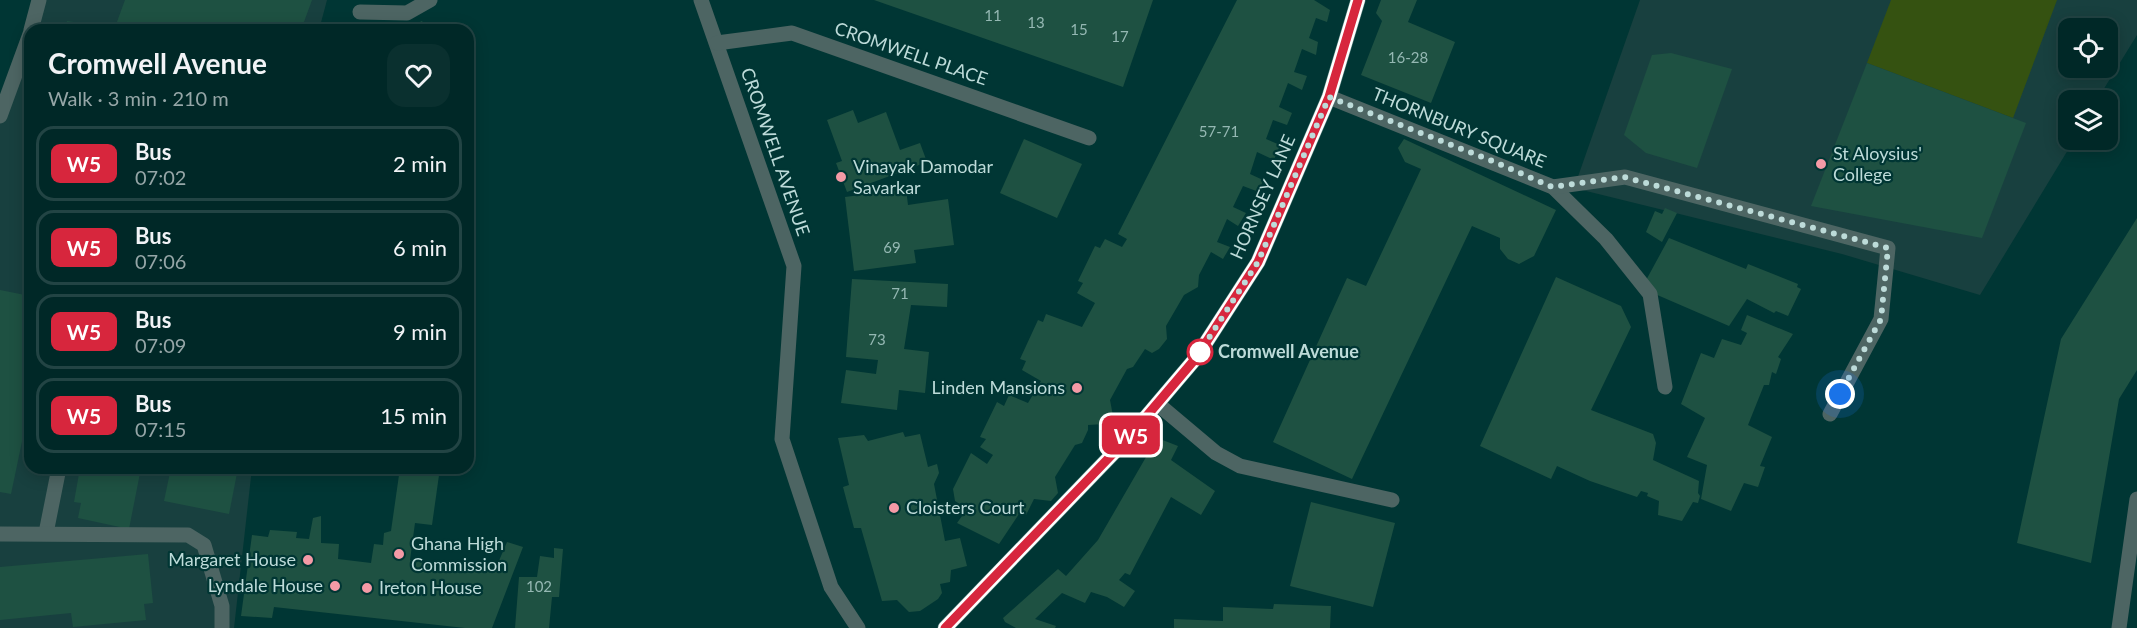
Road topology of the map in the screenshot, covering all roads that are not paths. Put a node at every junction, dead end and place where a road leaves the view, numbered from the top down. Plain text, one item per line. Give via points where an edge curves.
1 (39, 0) edge
2 (430, 0) edge
3 (701, 0) edge
4 (1358, 0) edge
5 (360, 12) dead end
6 (33, 24) edge
7 (717, 43) junction
8 (24, 51) edge
9 (1329, 97) junction
10 (0, 116) edge
11 (1089, 138) dead end
12 (1552, 187) junction
13 (1665, 387) dead end
14 (1159, 405) junction
15 (1830, 414) dead end
16 (58, 474) edge
17 (2137, 499) edge
18 (1392, 500) dead end
19 (46, 533) junction
20 (0, 534) edge
21 (222, 628) edge
22 (858, 628) edge
23 (945, 628) edge
24 (2119, 628) edge

1 - 6 street
2 - 5 street via 407,13
3 - 7 street, CROMWELL AVENUE
4 - 9 main road, HORNSEY LANE
7 - 11 street, CROMWELL PLACE via 792,33
7 - 22 street, CROMWELL AVENUE via 794,266 782,440 831,587
8 - 10 street
9 - 12 street, THORNBURY SQUARE
9 - 14 main road, HORNSEY LANE via 1258,262 1196,358
12 - 13 street, THORNBURY SQUARE via 1606,238 1650,294
12 - 15 street via 1624,177 1888,248 1881,319
14 - 18 street via 1216,453 1239,466
14 - 23 main road, HORNSEY LANE
16 - 19 street
17 - 24 street
19 - 20 street
19 - 21 street via 188,535 204,545 222,606

